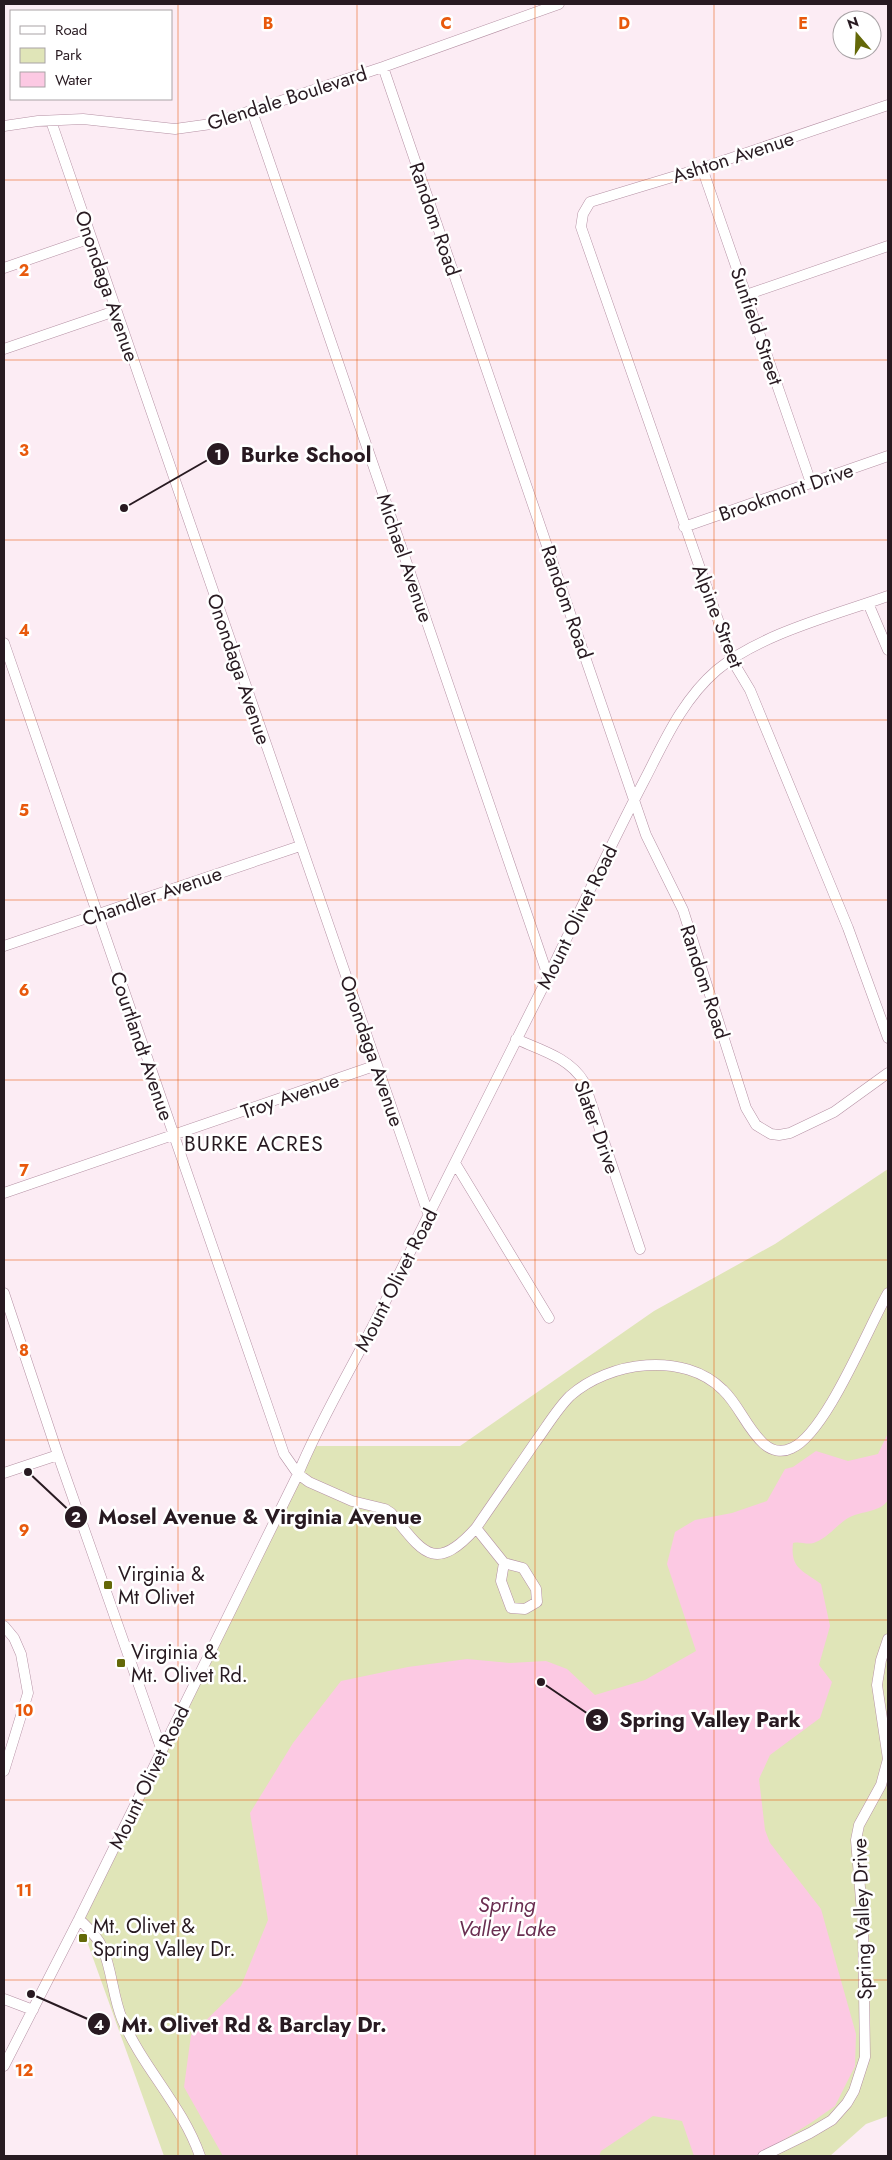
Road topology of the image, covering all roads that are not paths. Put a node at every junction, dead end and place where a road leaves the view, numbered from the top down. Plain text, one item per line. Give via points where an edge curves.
1 (559, 4) edge
2 (383, 67) junction
3 (888, 105) edge
4 (252, 111) junction
5 (51, 120) junction
6 (4, 126) edge
7 (702, 168) junction
8 (583, 214) joint
9 (91, 238) junction
10 (888, 246) edge
11 (4, 268) edge
12 (746, 295) junction
13 (115, 311) junction
14 (4, 349) edge
15 (888, 456) edge
16 (811, 483) junction
17 (684, 527) junction
18 (888, 596) edge
19 (868, 603) junction
20 (4, 643) edge
21 (888, 650) edge
22 (732, 660) junction
23 (634, 799) junction
24 (300, 846) junction
25 (97, 914) junction
26 (4, 946) edge
27 (548, 976) junction
28 (888, 1038) edge
29 (516, 1039) junction
30 (377, 1065) junction
31 (888, 1074) edge
32 (173, 1135) junction
33 (455, 1163) junction
34 (4, 1193) edge
35 (429, 1216) junction
36 (640, 1249) dead end
37 (4, 1293) edge
38 (888, 1293) edge
39 (549, 1318) dead end
40 (58, 1455) junction
41 (4, 1473) edge
42 (298, 1474) junction
43 (476, 1528) junction
44 (504, 1563) junction
45 (4, 1626) edge
46 (888, 1639) edge
47 (162, 1750) junction
48 (4, 1771) edge
49 (80, 1919) junction
50 (4, 1999) edge
51 (33, 2010) junction
52 (4, 2066) edge
53 (200, 2156) edge
54 (763, 2156) edge

1 - 2 street, Glendale Boulevard
2 - 4 street, Glendale Boulevard
2 - 23 street, Random Road
3 - 7 street, Ashton Avenue
4 - 5 street, Glendale Boulevard via 212,124 184,128 97,120
4 - 27 street, Michael Avenue
5 - 6 street, Glendale Boulevard
5 - 9 street, Onondaga Avenue
7 - 8 street, Ashton Avenue via 590,202
7 - 12 street, Sunfield Street
8 - 17 street, Alpine Street via 581,227
9 - 11 street
9 - 13 street, Onondaga Avenue
10 - 12 street
12 - 16 street, Sunfield Street
13 - 14 street
13 - 24 street, Onondaga Avenue
15 - 16 street, Brookmont Drive
16 - 17 street, Brookmont Drive
17 - 22 street, Alpine Street
18 - 19 street, Mount Olivet Road
19 - 21 street
19 - 22 street, Mount Olivet Road via 771,638
20 - 25 street, Courtlandt Avenue
22 - 23 street, Mount Olivet Road via 717,670 684,706
22 - 28 street, Alpine Street via 750,690 848,928
23 - 27 street, Mount Olivet Road
23 - 31 street, Random Road via 649,842 683,910 746,1108 762,1130 780,1135 812,1124
24 - 25 street, Chandler Avenue
24 - 30 street, Onondaga Avenue
25 - 26 street, Chandler Avenue
25 - 32 street, Courtlandt Avenue
27 - 29 street, Mount Olivet Road
29 - 33 street, Mount Olivet Road
29 - 36 street, Slater Drive via 563,1060 584,1082
30 - 32 street, Troy Avenue
30 - 35 street, Onondaga Avenue
32 - 34 street, Troy Avenue
32 - 42 street, Courtlandt Avenue via 284,1454
33 - 35 street, Mount Olivet Road
33 - 39 street
35 - 42 street, Mount Olivet Road
37 - 40 street
38 - 43 street via 826,1413 792,1448 777,1451 762,1442 730,1397 708,1378 676,1366 629,1368 598,1378 562,1404
40 - 41 street
40 - 47 street
42 - 43 street via 352,1501 385,1509 415,1544 429,1553 445,1553 454,1549
42 - 47 street, Mount Olivet Road
43 - 44 street
44 - 44 street via 501,1580 511,1608 525,1609 538,1602 536,1589 523,1568
45 - 48 street via 21,1654 28,1693
46 - 54 street, Spring Valley Drive via 877,1685 888,1759 881,1785 859,1825 856,1840 863,1924 865,2057 854,2091 840,2112 823,2126
47 - 49 street, Mount Olivet Road
49 - 51 street, Mount Olivet Road
49 - 53 street via 103,1949 122,2018 135,2045 183,2118
50 - 51 street
51 - 52 street, Mount Olivet Road

